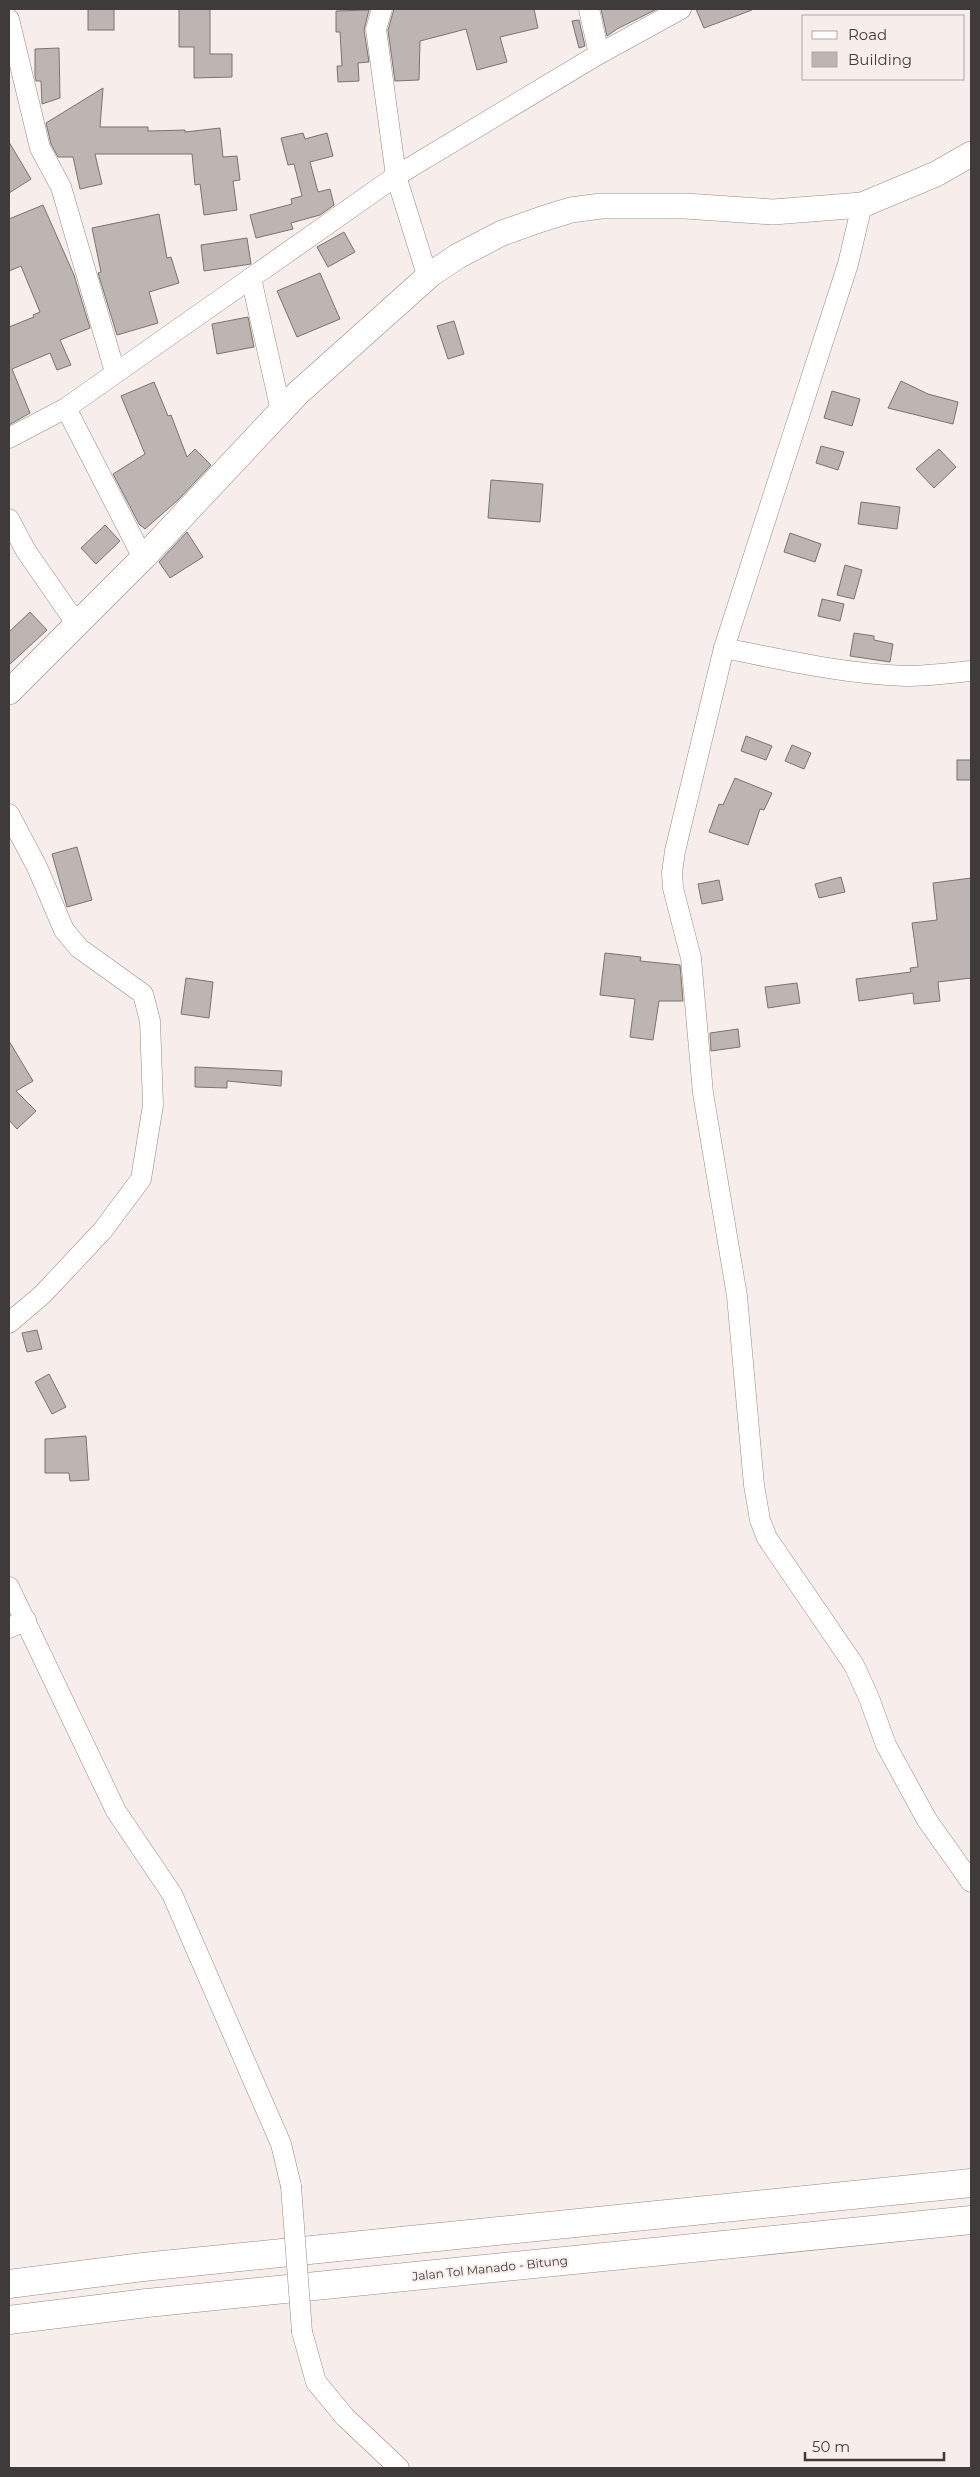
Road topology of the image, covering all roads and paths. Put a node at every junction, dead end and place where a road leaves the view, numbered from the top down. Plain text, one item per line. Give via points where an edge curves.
1 (382, 9) edge
2 (589, 9) edge
3 (682, 9) edge
4 (9, 19) edge
5 (599, 54) junction
6 (971, 154) edge
7 (396, 176) junction
8 (862, 205) junction
9 (251, 278) junction
10 (428, 278) junction
11 (115, 372) junction
12 (66, 408) junction
13 (281, 411) junction
14 (9, 438) edge
15 (9, 519) edge
16 (143, 558) junction
17 (76, 623) junction
18 (724, 648) junction
19 (971, 671) edge
20 (9, 692) edge
21 (9, 814) edge
22 (9, 1323) edge
23 (9, 1587) edge
24 (17, 1624) edge
25 (971, 1882) edge
26 (971, 2183) edge
27 (971, 2220) edge
28 (9, 2284) edge
29 (9, 2320) edge
30 (398, 2468) edge

1 - 7 street via 376,29
2 - 5 street
3 - 5 street
4 - 11 street via 40,148 61,187
5 - 7 street
6 - 8 street via 936,174
7 - 9 street
7 - 10 street
8 - 10 street via 773,212 626,205 571,210 502,233 458,256
8 - 18 street via 848,264
9 - 11 street
9 - 13 street
10 - 13 street
11 - 12 street
12 - 14 street
12 - 16 street
13 - 16 street
15 - 17 street via 26,551
16 - 17 street
17 - 20 street
18 - 19 street via 784,661 884,674 907,676
18 - 25 street via 674,851 672,888 691,958 703,1093 737,1296 760,1520 766,1538 854,1665 870,1698 886,1746 927,1820
21 - 22 street via 37,867 64,930 79,948 143,994 150,1020 153,1106 142,1179 103,1230 44,1294
23 - 24 street
24 - 30 street, bridge via 116,1811 172,1894 281,2144 291,2186 302,2332 316,2382 345,2417
26 - 28 highway via 143,2267
27 - 29 highway, Jalan Tol Manado - Bitung via 147,2303

